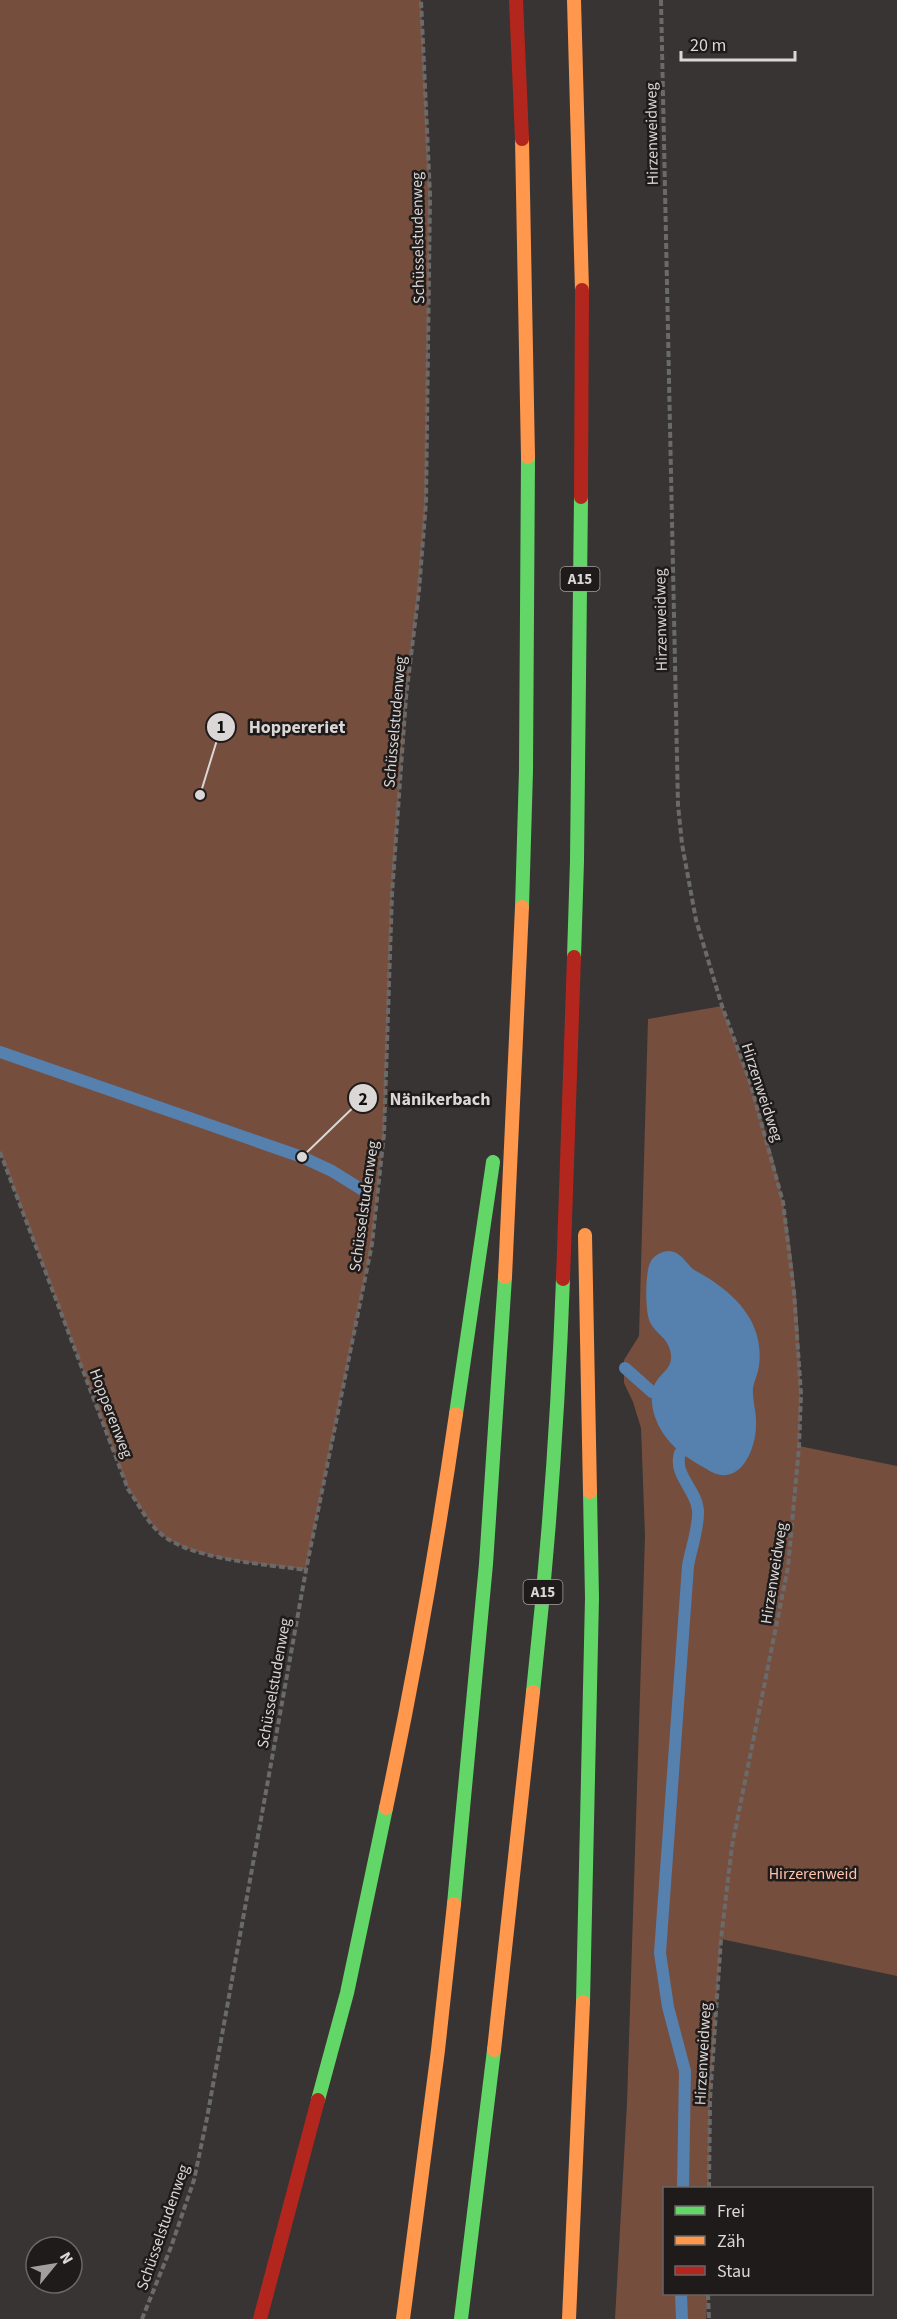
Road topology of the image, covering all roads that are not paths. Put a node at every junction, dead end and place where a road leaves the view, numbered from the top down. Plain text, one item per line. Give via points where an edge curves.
1 (516, 0) edge
2 (574, 0) edge
3 (577, 861) junction
4 (522, 967) junction
5 (583, 1118) dead end
6 (585, 1223) dead end
7 (260, 2319) edge
8 (403, 2319) edge
9 (461, 2319) edge
10 (569, 2319) edge

1 - 4 highway via 523,112 528,486
2 - 3 highway, A15 via 582,296
3 - 5 highway
3 - 9 highway, A15 via 561,1341 540,1632
4 - 7 highway via 442,1510 409,1701 347,1993
4 - 8 highway via 484,1597 448,1965
6 - 10 highway via 592,1598 583,2007

